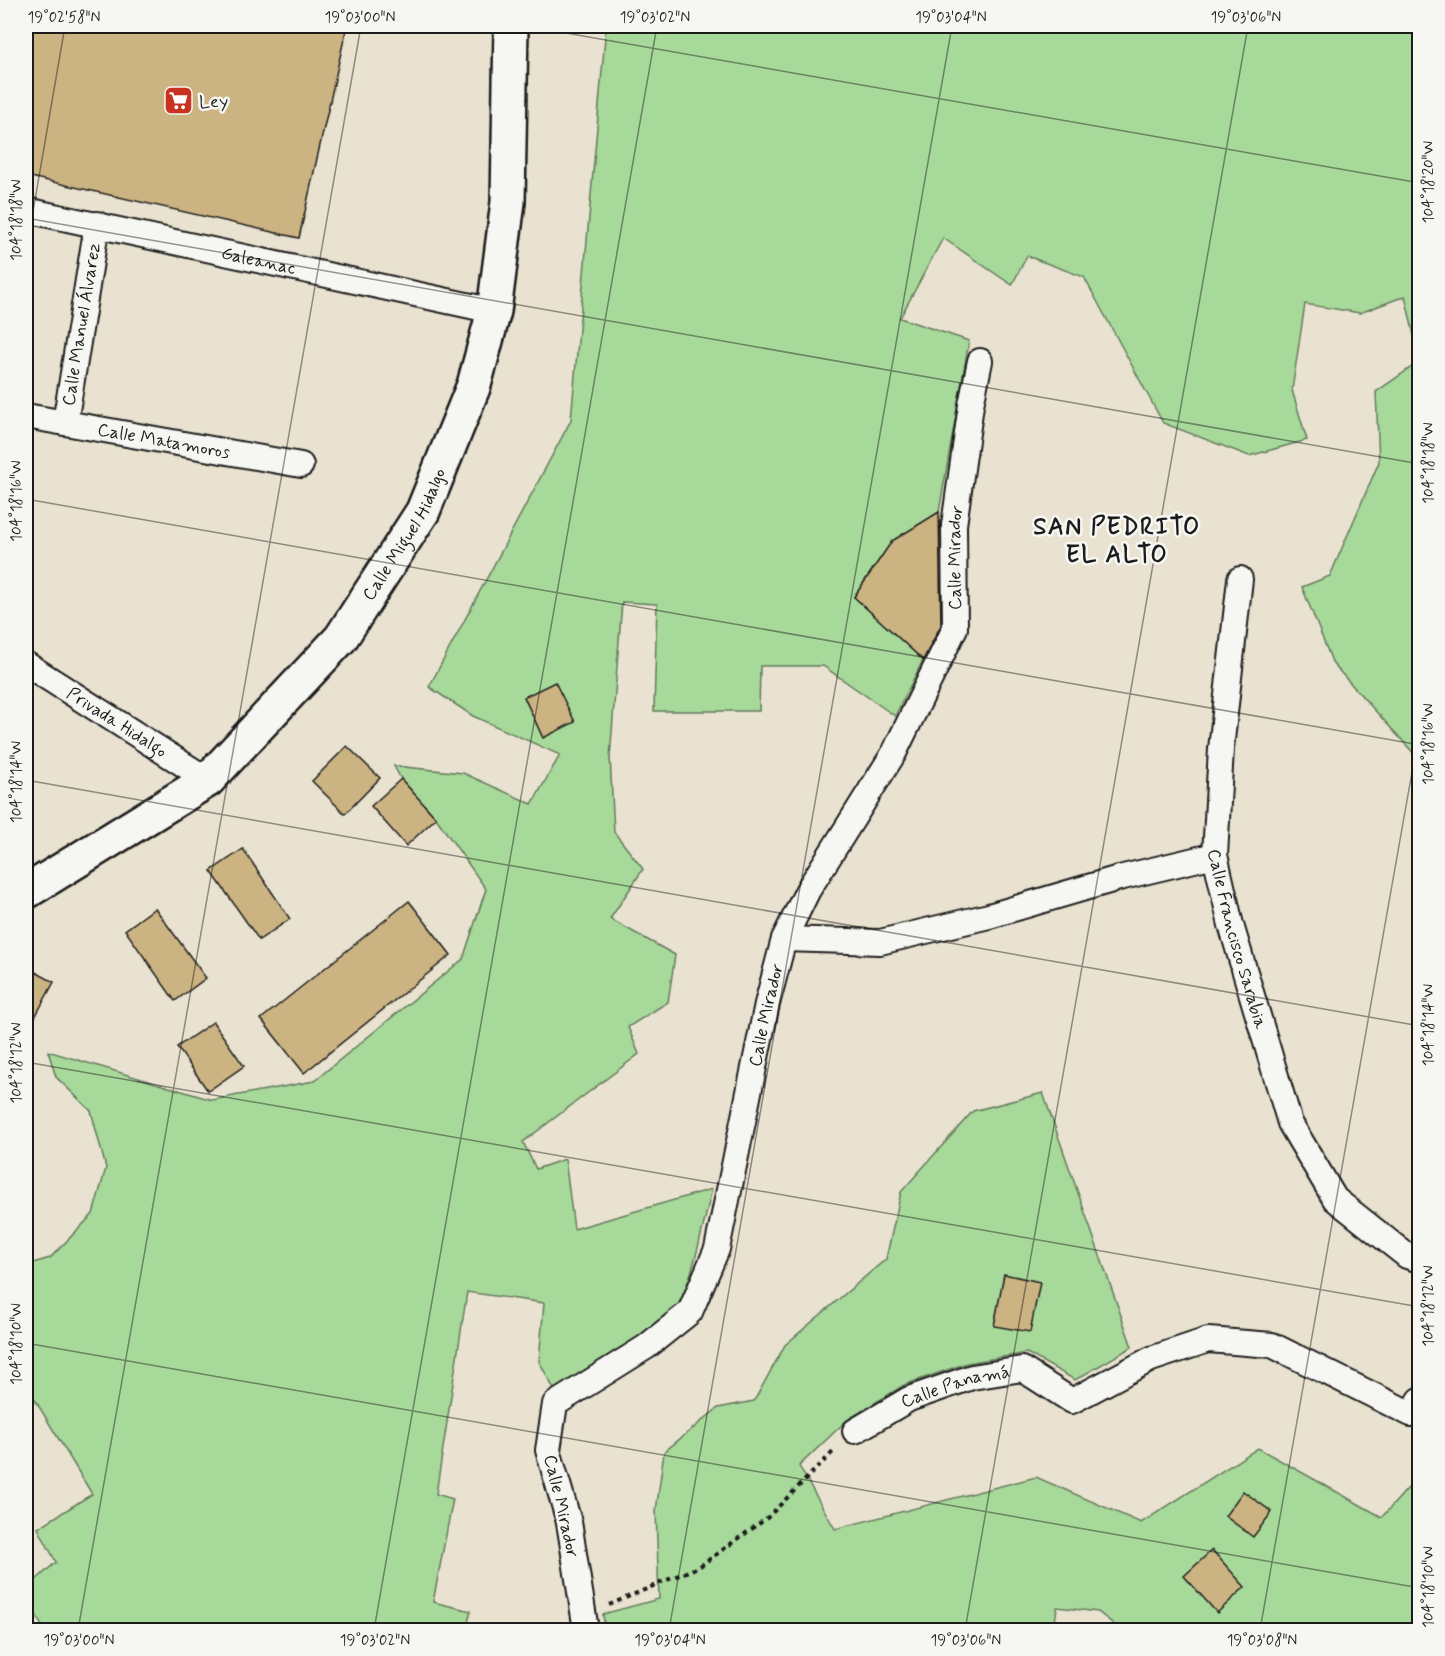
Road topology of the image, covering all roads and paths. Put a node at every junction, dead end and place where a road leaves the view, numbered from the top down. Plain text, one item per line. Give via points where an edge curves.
1 (511, 26) edge
2 (26, 210) edge
3 (97, 224) junction
4 (494, 311) junction
5 (980, 361) dead end
6 (26, 416) edge
7 (65, 423) junction
8 (301, 465) dead end
9 (1240, 579) dead end
10 (26, 664) edge
11 (208, 780) junction
12 (1215, 855) junction
13 (26, 892) edge
14 (784, 939) junction
15 (1419, 1260) edge
16 (1415, 1407) edge
17 (855, 1431) joint
18 (582, 1626) edge

1 - 4 main road, Calle Miguel Hidalgo via 508,202
2 - 3 street, Galeanac
3 - 4 street, Galeanac
3 - 7 street, Calle Manuel Álvarez
4 - 11 main road, Calle Miguel Hidalgo via 474,384 423,511 341,638
5 - 14 street, Calle Mirador via 954,525 955,628 894,753 808,891
6 - 7 street, Calle Matamoros
7 - 8 street, Calle Matamoros
9 - 12 street via 1221,749
10 - 11 street, Privada Hidalgo
11 - 13 main road, Calle Miguel Hidalgo
12 - 14 street, Calle Francisco Sarabia via 880,942
12 - 15 street, Calle Francisco Sarabia via 1231,925 1290,1123 1335,1199 1407,1256
14 - 18 street, Calle Mirador via 717,1249 690,1312 646,1347 555,1404 548,1450 569,1522
16 - 17 street, Calle Panamá via 1272,1345 1208,1340 1150,1359 1072,1401 1022,1369 972,1377 909,1399
17 - 18 path via 766,1518 700,1566

